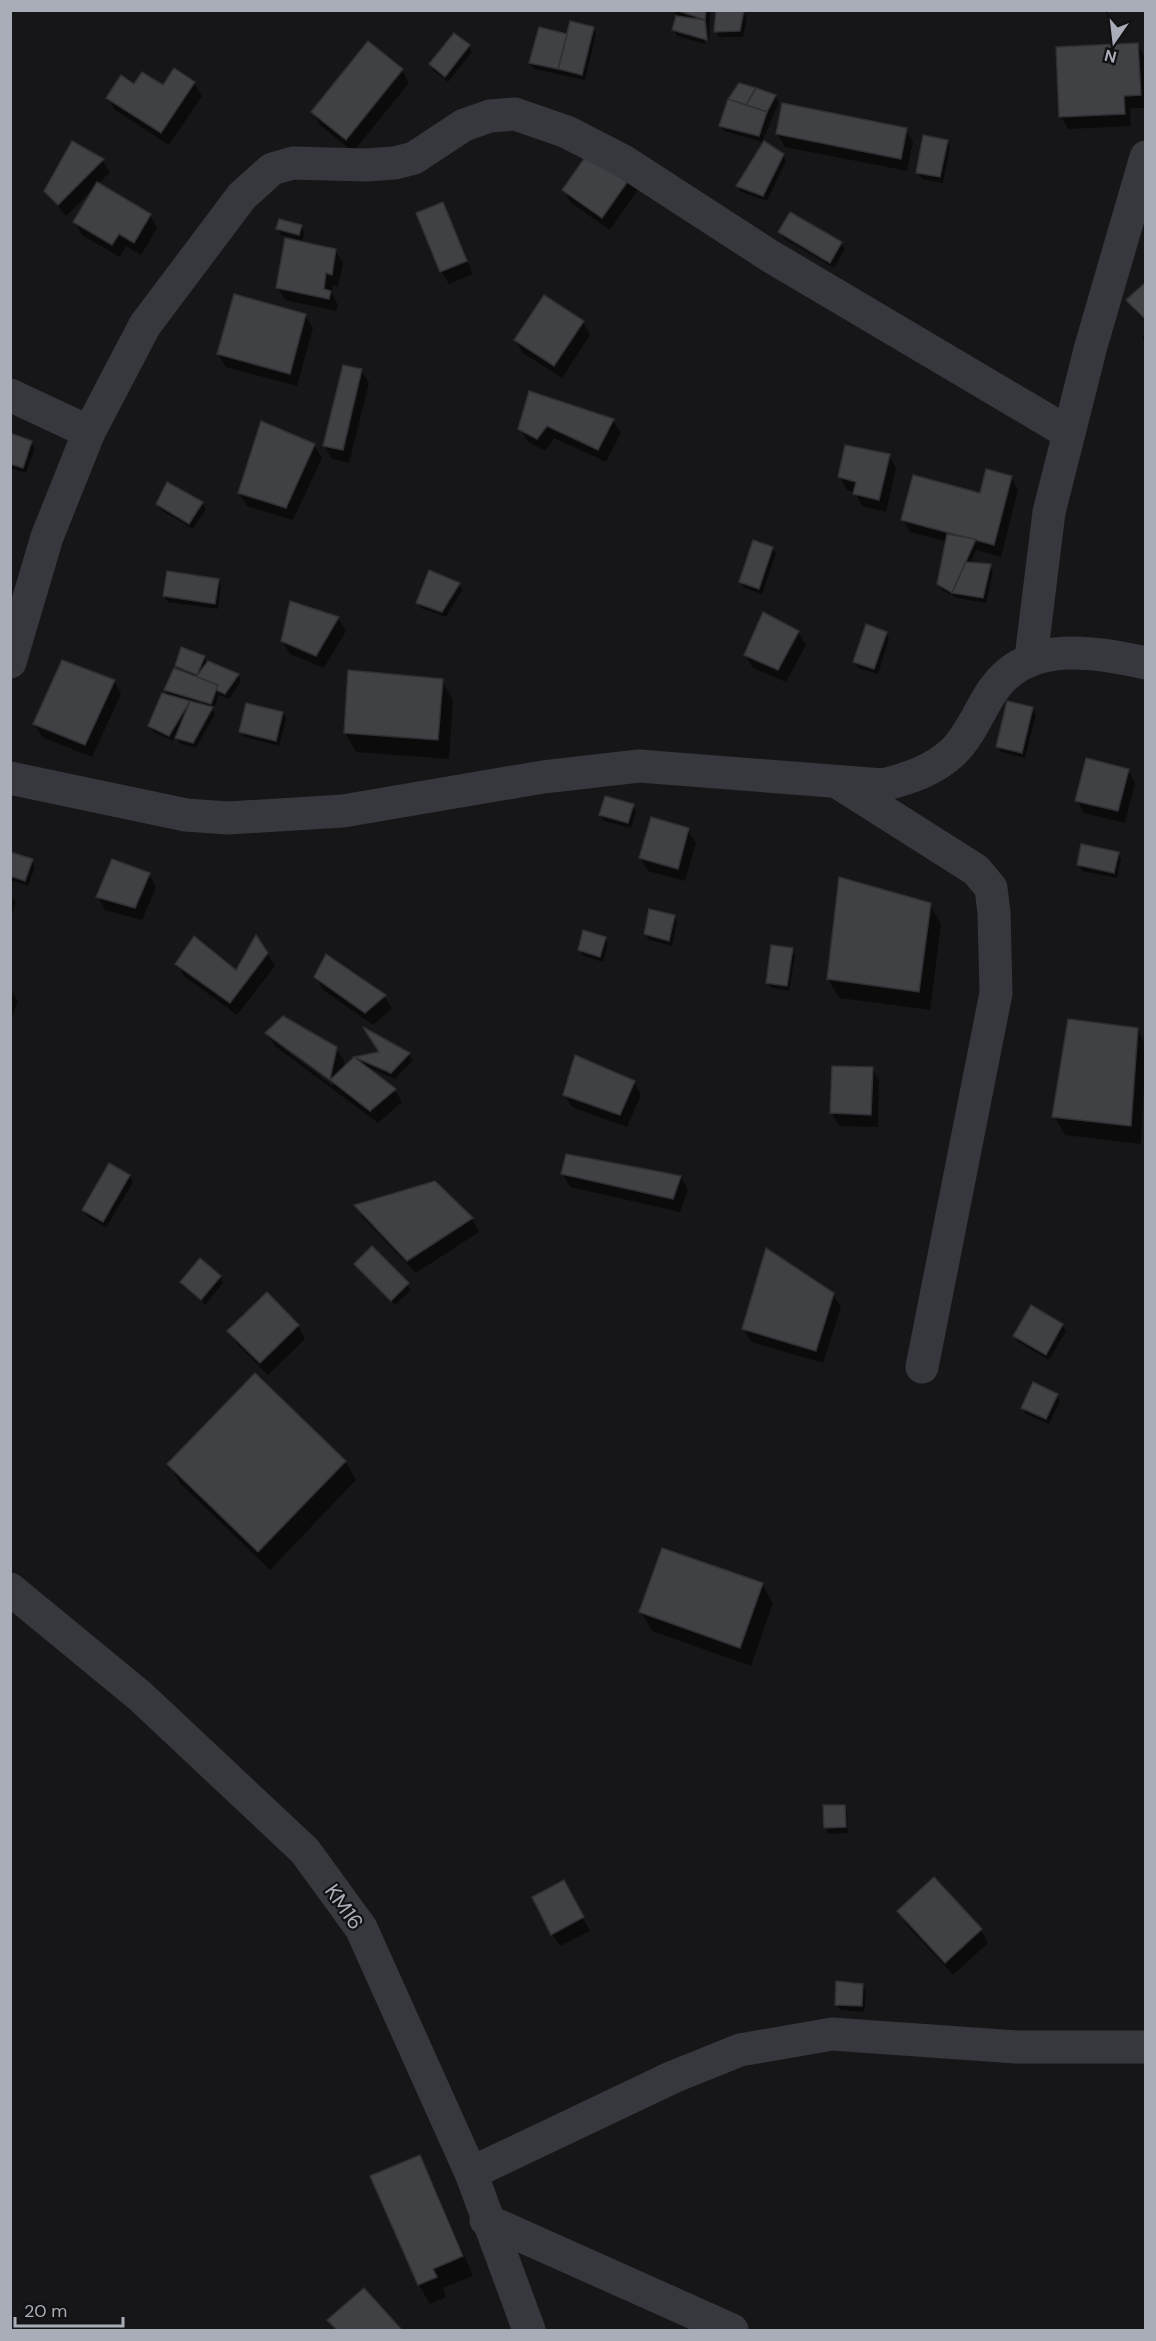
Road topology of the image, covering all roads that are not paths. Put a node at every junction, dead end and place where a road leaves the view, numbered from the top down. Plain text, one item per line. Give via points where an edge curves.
1 (1146, 157) edge
2 (10, 395) edge
3 (89, 432) junction
4 (1069, 433) junction
5 (1031, 658) junction
6 (10, 662) edge
7 (1146, 663) edge
8 (10, 778) edge
9 (838, 782) junction
10 (922, 1367) dead end
11 (10, 1589) edge
12 (1146, 2047) edge
13 (471, 2173) junction
14 (486, 2220) junction
15 (529, 2331) edge
16 (732, 2331) edge

1 - 4 street
2 - 3 street
3 - 4 street via 145,325 242,196 272,169 315,161 395,164 414,158 464,125 490,116 515,114 567,132 625,162 770,256
3 - 6 street via 47,537
4 - 5 street via 1049,512
5 - 7 street via 1058,652
5 - 9 street via 994,688 955,750 938,765 883,785
8 - 9 street via 186,815 228,818 343,811 543,777 639,766
9 - 10 street via 976,870 991,888 996,993
11 - 13 street, KM16 via 140,1696 305,1851 361,1928
12 - 13 street via 1016,2047 832,2034 740,2050 673,2077
13 - 14 street, KM16
14 - 15 street, KM16
14 - 16 street

